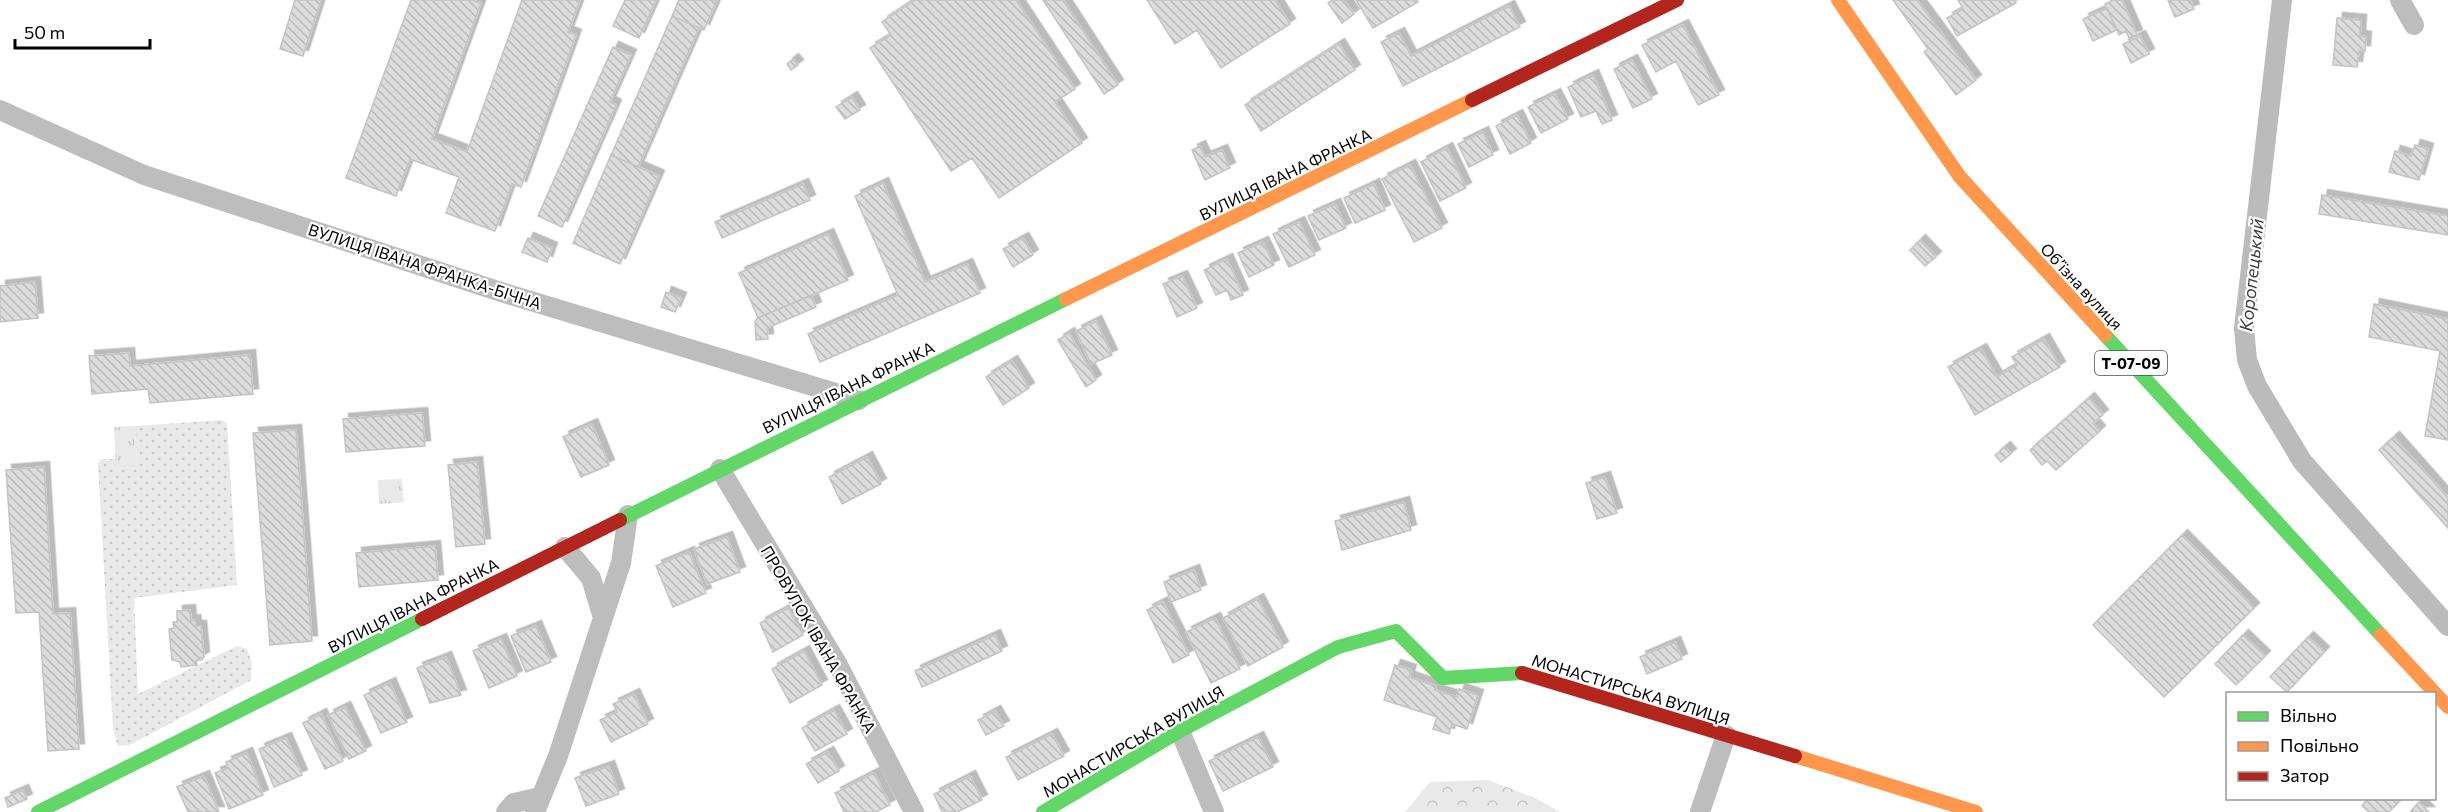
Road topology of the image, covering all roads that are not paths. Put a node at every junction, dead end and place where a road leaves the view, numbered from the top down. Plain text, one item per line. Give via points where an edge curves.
1 (1677, 0) edge
2 (1838, 0) edge
3 (2400, 0) edge
4 (2414, 25) dead end
5 (0, 110) edge
6 (859, 400) junction
7 (720, 469) junction
8 (628, 515) junction
9 (565, 547) junction
10 (603, 618) junction
11 (2434, 692) edge
12 (2436, 694) edge
13 (2448, 707) edge
14 (1180, 731) junction
15 (1726, 735) junction
16 (537, 804) edge
17 (38, 812) edge
18 (506, 812) edge
19 (914, 812) edge
20 (1043, 812) edge
21 (1214, 812) edge
22 (1701, 812) edge
23 (1976, 812) edge

1 - 6 street, ВУЛИЦЯ ІВАНА ФРАНКА
2 - 11 street, Обʼїзна вулиця / Т-07-09 via 1960,177
3 - 4 street
5 - 6 street, ВУЛИЦЯ ІВАНА ФРАНКА-БІЧНА via 144,175 501,292
6 - 7 street, ВУЛИЦЯ ІВАНА ФРАНКА
7 - 8 street, ВУЛИЦЯ ІВАНА ФРАНКА
7 - 19 street, ПРОВУЛОК ІВАНА ФРАНКА via 838,665
8 - 9 street, ВУЛИЦЯ ІВАНА ФРАНКА
8 - 10 street via 621,563
9 - 10 street via 591,578
9 - 17 street, ВУЛИЦЯ ІВАНА ФРАНКА
10 - 16 street via 558,756
12 - 13 street, Обʼїзна вулиця / Т-07-09
14 - 15 street, МОНАСТИРСЬКА ВУЛИЦЯ via 1338,647 1396,630 1443,678 1522,673
14 - 20 street, МОНАСТИРСЬКА ВУЛИЦЯ
14 - 21 street
15 - 22 street
15 - 23 street, МОНАСТИРСЬКА ВУЛИЦЯ
16 - 18 street via 514,803

